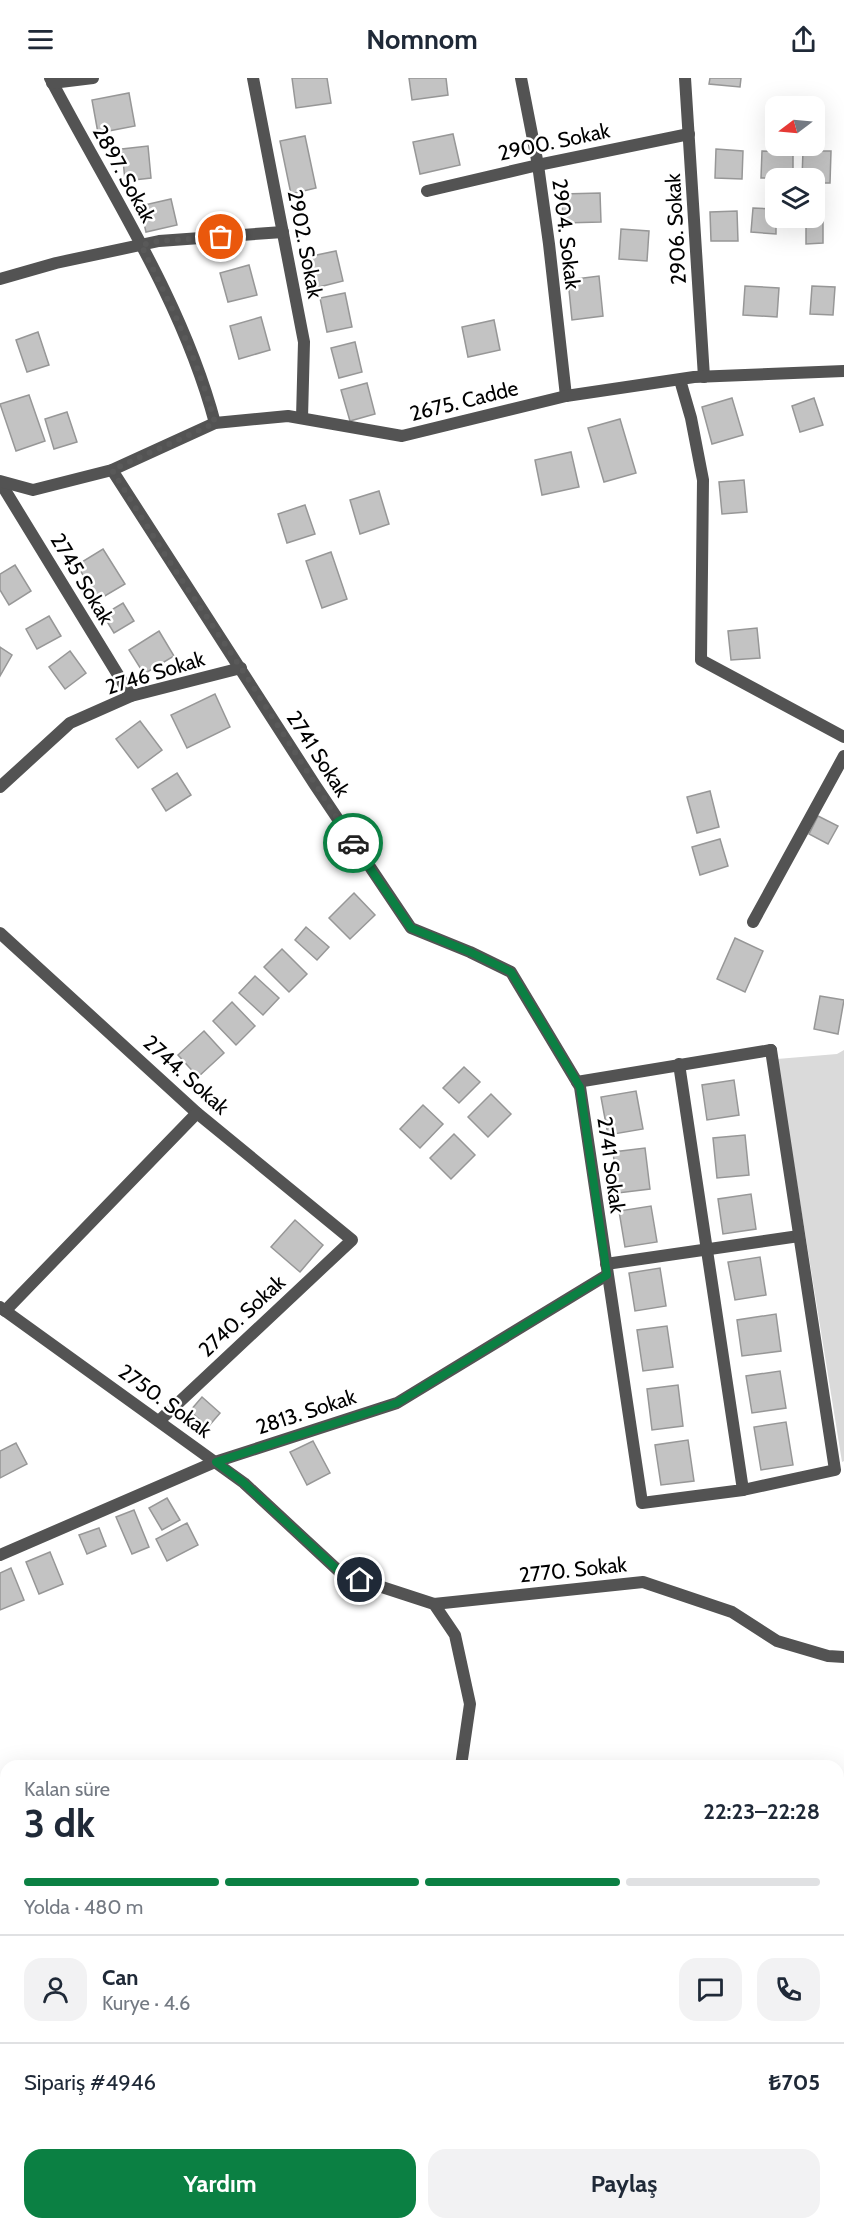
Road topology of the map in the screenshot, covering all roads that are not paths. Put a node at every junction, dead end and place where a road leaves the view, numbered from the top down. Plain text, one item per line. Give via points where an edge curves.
1 (93, 78) edge
2 (253, 78) edge
3 (521, 78) edge
4 (685, 78) edge
5 (51, 81) edge
6 (689, 134) junction
7 (538, 165) junction
8 (427, 191) dead end
9 (283, 232) junction
10 (141, 245) junction
11 (0, 279) edge
12 (844, 371) edge
13 (704, 377) junction
14 (680, 380) junction
15 (566, 396) junction
16 (302, 418) junction
17 (215, 423) junction
18 (112, 470) junction
19 (0, 481) edge
20 (241, 668) junction
21 (131, 696) junction
22 (844, 737) edge
23 (844, 756) edge
24 (0, 787) edge
25 (753, 922) dead end
26 (0, 933) edge
27 (679, 1064) junction
28 (577, 1082) junction
29 (196, 1113) junction
30 (799, 1236) junction
31 (352, 1240) joint
32 (707, 1250) junction
33 (606, 1270) junction
34 (3, 1309) edge
35 (159, 1421) junction
36 (216, 1462) junction
37 (743, 1490) junction
38 (0, 1555) edge
39 (434, 1604) junction
40 (844, 1657) edge
41 (462, 1760) edge

1 - 5 street
2 - 9 street, 2902. Sokak
3 - 7 street, 2904. Sokak
4 - 6 street, 2906. Sokak
5 - 10 street, 2897. Sokak
6 - 7 street, 2900. Sokak
6 - 13 street, 2906. Sokak
7 - 8 street, 2900. Sokak
7 - 15 street, 2904. Sokak
9 - 10 street
9 - 16 street, 2902. Sokak via 304,342
10 - 11 street
10 - 17 street, 2897. Sokak via 177,317 206,387
12 - 13 street, 2675. Cadde
13 - 14 street, 2675. Cadde
14 - 15 street, 2675. Cadde
14 - 22 street via 703,480 701,660
15 - 16 street, 2675. Cadde via 402,436
16 - 17 street, 2675. Cadde
17 - 18 street, 2675. Cadde
18 - 19 street, 2675. Cadde via 33,490
18 - 20 street, 2741 Sokak
19 - 21 street, 2745 Sokak
20 - 21 street, 2746 Sokak
20 - 28 street, 2741 Sokak via 411,928 511,972
21 - 24 street, 2746 Sokak via 70,723
23 - 25 street
26 - 29 street, 2744. Sokak
27 - 28 street
27 - 30 street via 771,1050
27 - 32 street
28 - 33 street, 2741 Sokak
29 - 31 street, 2744. Sokak
29 - 34 street
30 - 32 street
30 - 37 street via 835,1470
31 - 35 street, 2740. Sokak
32 - 33 street
32 - 37 street
33 - 36 street, 2813. Sokak via 397,1403
33 - 37 street, 2741 Sokak via 642,1503
34 - 35 street, 2750. Sokak
35 - 36 street, 2750. Sokak
36 - 38 street, 2813. Sokak
36 - 39 street, 2750. Sokak via 342,1574
39 - 40 street, 2770. Sokak via 643,1582 732,1612 777,1641
39 - 41 street via 455,1635 470,1704

